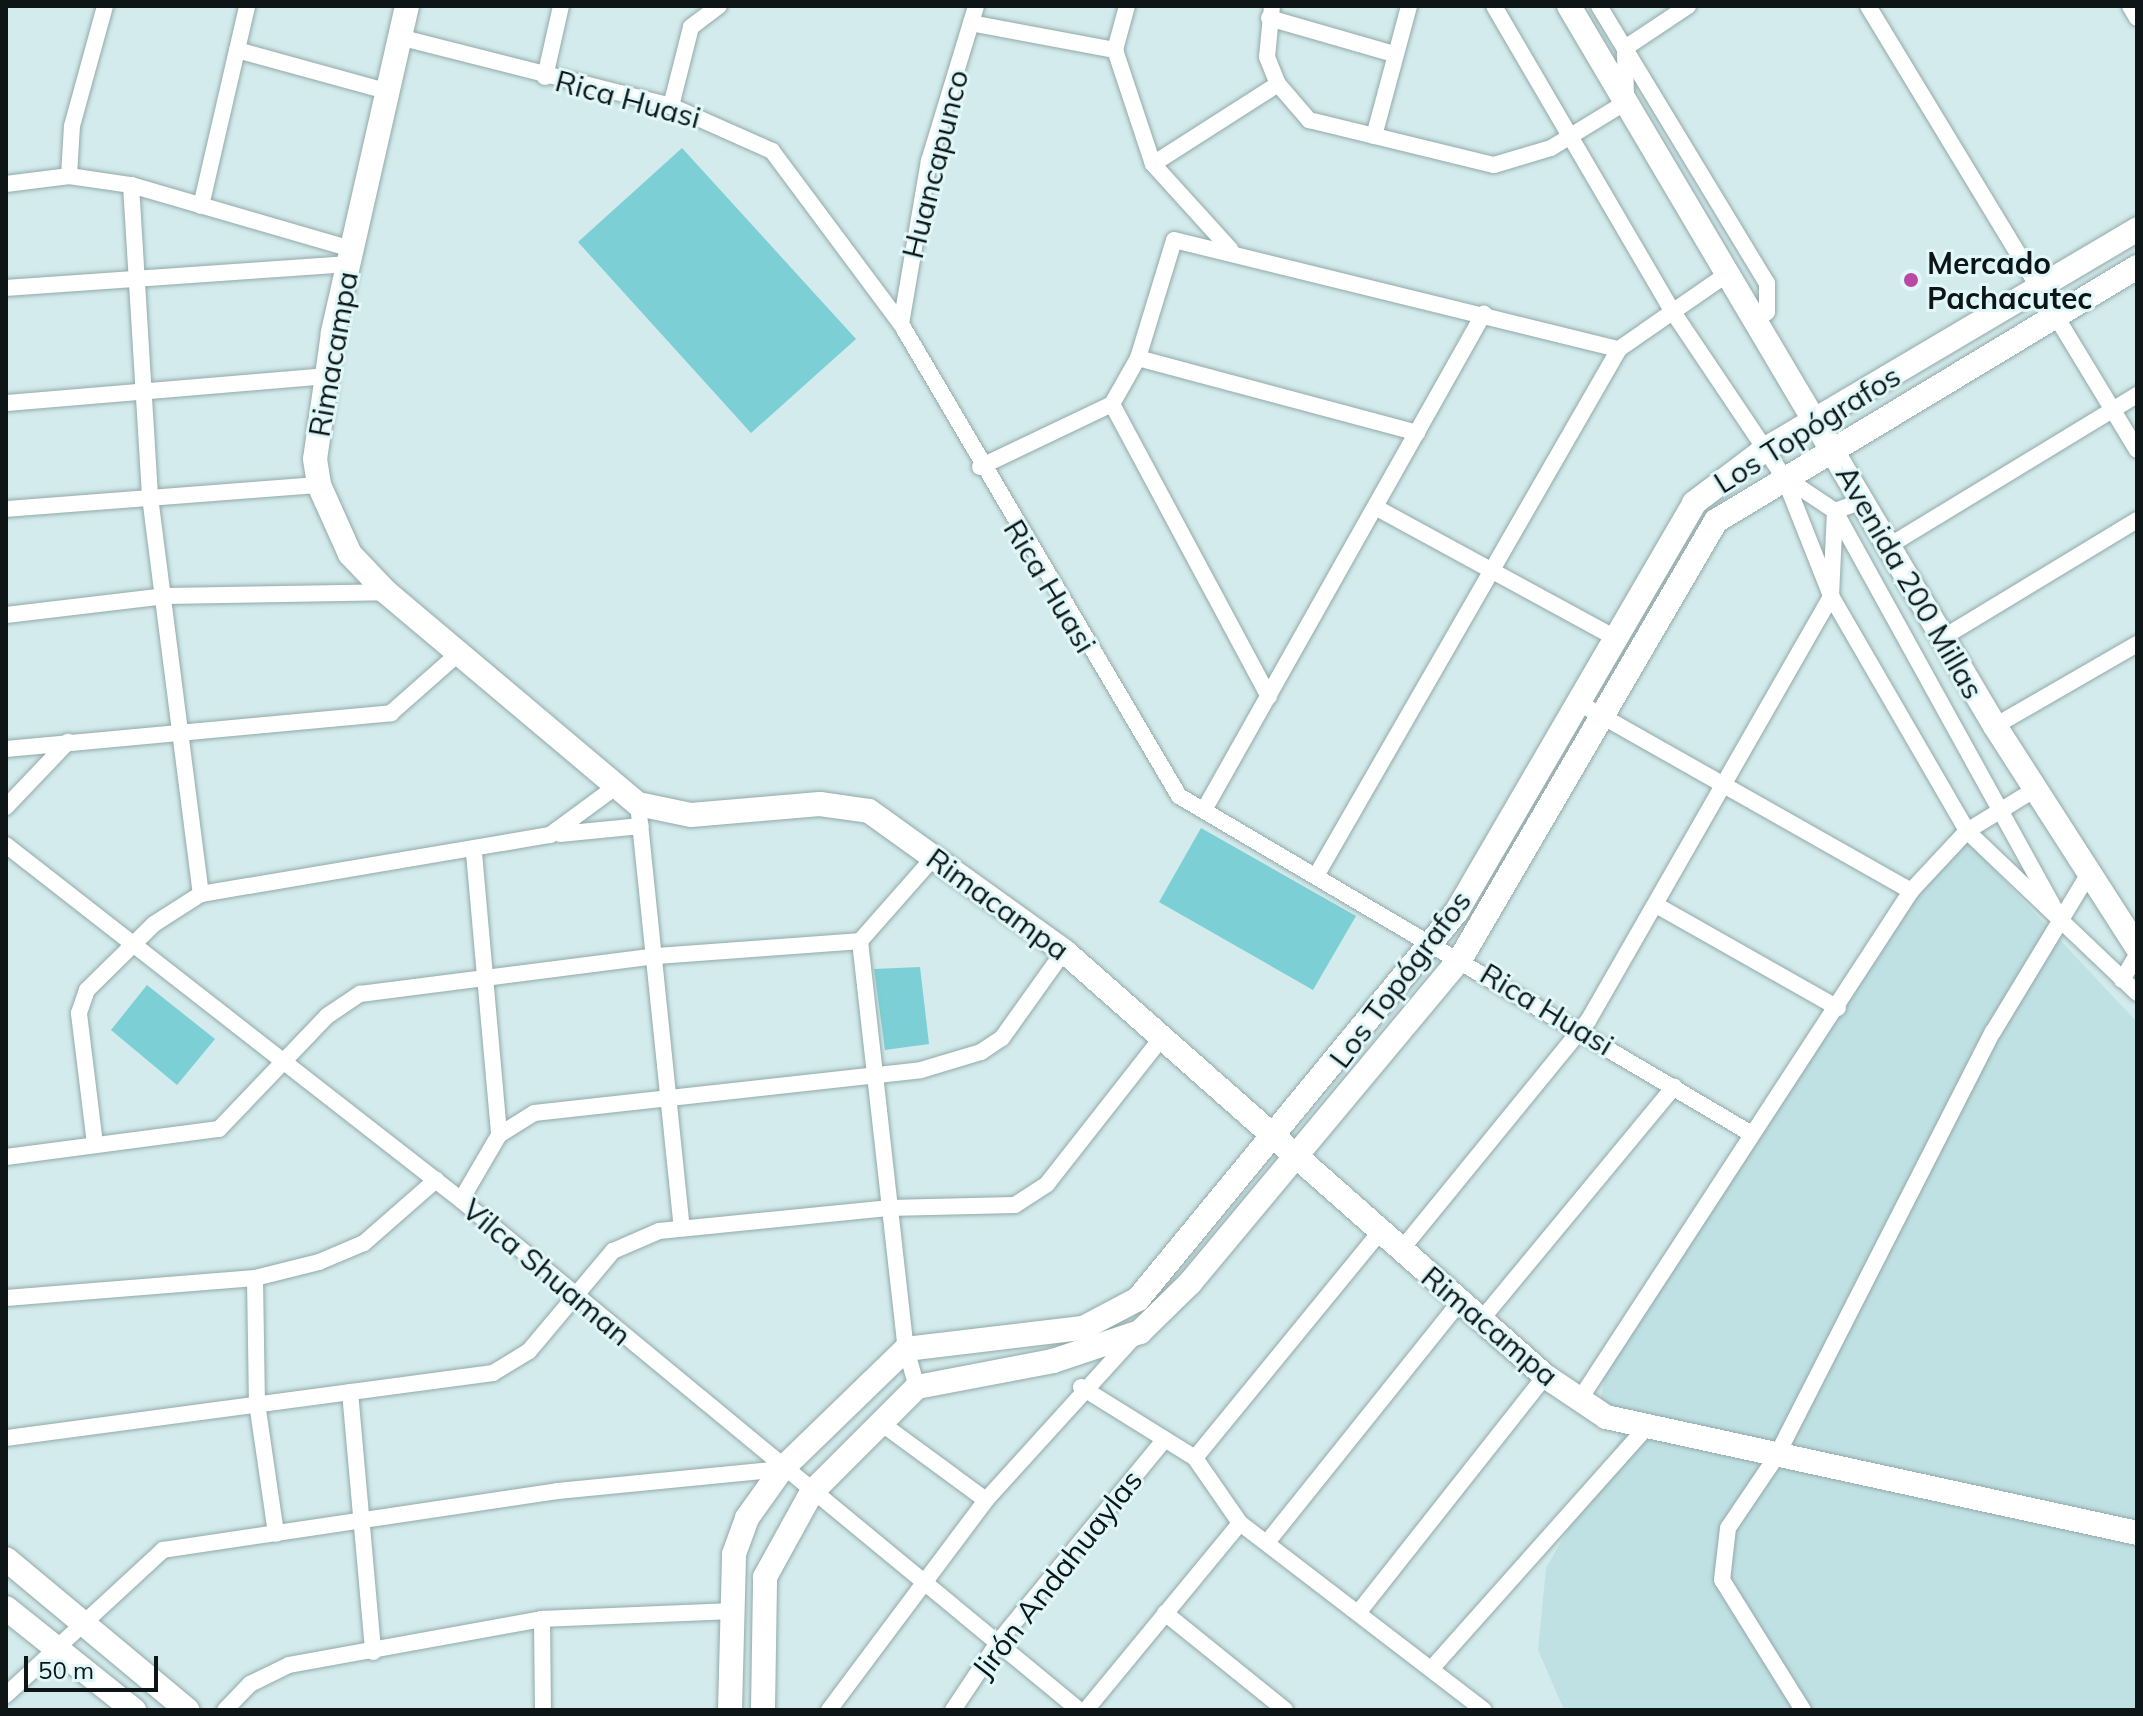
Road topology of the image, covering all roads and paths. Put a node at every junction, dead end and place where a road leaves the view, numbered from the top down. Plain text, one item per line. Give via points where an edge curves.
1 (105, 6) edge
2 (247, 6) edge
3 (407, 6) edge
4 (561, 6) edge
5 (719, 6) edge
6 (976, 6) edge
7 (1127, 6) edge
8 (1409, 6) edge
9 (1494, 6) edge
10 (1569, 6) edge
11 (1599, 6) edge
12 (1688, 6) edge
13 (1868, 6) edge
14 (2130, 6) edge
15 (1270, 12) edge
16 (2137, 18) edge
17 (971, 23) junction
18 (399, 37) junction
19 (1625, 48) junction
20 (237, 50) junction
21 (1115, 50) junction
22 (1394, 54) junction
23 (545, 77) junction
24 (1278, 84) junction
25 (386, 91) junction
26 (1626, 102) junction
27 (671, 106) junction
28 (1374, 136) junction
29 (1571, 137) junction
30 (1153, 164) junction
31 (69, 176) junction
32 (6, 184) edge
33 (131, 185) junction
34 (201, 206) junction
35 (2137, 229) edge
36 (1230, 249) junction
37 (350, 257) junction
38 (2137, 267) edge
39 (1730, 272) junction
40 (138, 274) junction
41 (6, 288) edge
42 (2038, 288) junction
43 (1673, 312) junction
44 (1484, 313) junction
45 (2055, 315) junction
46 (1756, 320) junction
47 (901, 324) junction
48 (1619, 349) junction
49 (1138, 358) junction
50 (326, 376) junction
51 (146, 391) junction
52 (2137, 395) edge
53 (6, 403) edge
54 (1112, 404) junction
55 (2113, 410) junction
56 (1817, 421) junction
57 (1417, 433) junction
58 (1831, 447) junction
59 (1764, 450) junction
60 (2137, 450) edge
61 (980, 467) junction
62 (1784, 477) junction
63 (319, 485) junction
64 (150, 497) junction
65 (1862, 501) junction
66 (1377, 508) junction
67 (6, 509) edge
68 (1835, 511) junction
69 (2137, 520) edge
70 (1887, 547) junction
71 (1489, 570) junction
72 (386, 592) junction
73 (166, 596) junction
74 (1831, 596) junction
75 (6, 615) edge
76 (1614, 637) junction
77 (1944, 637) junction
78 (2137, 644) edge
79 (458, 654) junction
80 (1269, 697) junction
81 (1577, 702) junction
82 (1602, 716) junction
83 (1995, 726) junction
84 (180, 730) junction
85 (68, 742) junction
86 (6, 749) edge
87 (1725, 782) junction
88 (618, 785) junction
89 (2034, 790) junction
90 (6, 807) edge
91 (2004, 808) junction
92 (1204, 810) junction
93 (640, 815) junction
94 (1967, 831) junction
95 (550, 835) junction
96 (6, 845) edge
97 (474, 853) junction
98 (934, 857) junction
99 (1316, 876) junction
100 (2087, 877) junction
101 (1911, 891) junction
102 (201, 894) junction
103 (1656, 905) junction
104 (2060, 920) junction
105 (860, 941) junction
106 (1433, 941) junction
107 (133, 944) junction
108 (2137, 947) edge
109 (1064, 951) junction
110 (2137, 955) edge
111 (658, 956) junction
112 (1461, 958) junction
113 (486, 980) junction
114 (2122, 980) junction
115 (2137, 993) edge
116 (1838, 1008) junction
117 (1581, 1029) junction
118 (1163, 1036) junction
119 (285, 1066) junction
120 (877, 1074) junction
121 (1674, 1087) junction
122 (669, 1095) junction
123 (1750, 1133) junction
124 (499, 1135) junction
125 (1274, 1140) junction
126 (95, 1144) junction
127 (6, 1157) edge
128 (1297, 1158) junction
129 (436, 1180) junction
130 (461, 1200) junction
131 (888, 1208) junction
132 (682, 1228) junction
133 (1380, 1232) junction
134 (1401, 1250) junction
135 (255, 1278) junction
136 (575, 1296) junction
137 (6, 1298) edge
138 (1460, 1302) junction
139 (1481, 1320) junction
140 (1140, 1332) junction
141 (906, 1349) junction
142 (1545, 1376) junction
143 (917, 1387) junction
144 (1081, 1387) junction
145 (350, 1392) junction
146 (1580, 1399) junction
147 (257, 1403) junction
148 (881, 1423) junction
149 (1647, 1427) junction
150 (6, 1438) edge
151 (1165, 1439) junction
152 (1776, 1457) junction
153 (1195, 1458) junction
154 (782, 1469) junction
155 (812, 1492) junction
156 (986, 1500) junction
157 (1240, 1523) junction
158 (365, 1524) junction
159 (2137, 1533) edge
160 (276, 1534) junction
161 (1269, 1540) junction
162 (6, 1559) edge
163 (926, 1583) junction
164 (6, 1608) edge
165 (731, 1611) junction
166 (1165, 1613) junction
167 (1358, 1613) junction
168 (542, 1619) junction
169 (87, 1625) junction
170 (999, 1641) junction
171 (52, 1647) junction
172 (373, 1652) junction
173 (1432, 1668) junction
174 (6, 1695) edge
175 (134, 1710) edge
176 (187, 1710) edge
177 (225, 1710) edge
178 (543, 1710) edge
179 (730, 1710) edge
180 (763, 1710) edge
181 (829, 1710) edge
182 (953, 1710) edge
183 (1079, 1710) edge
184 (1086, 1710) edge
185 (1285, 1710) edge
186 (1484, 1710) edge
187 (1803, 1710) edge

1 - 31 street via 72,126
2 - 20 street
3 - 18 main road, Rimacampa
4 - 23 street
5 - 27 street via 691,27
6 - 17 street, Huancapunco
7 - 21 street
8 - 22 street
9 - 29 street
10 - 26 main road, Avenida 200 Millas
11 - 19 street
12 - 19 street
13 - 42 street
14 - 16 street
15 - 22 street
15 - 24 street via 1267,57
17 - 21 street
17 - 47 street, Huancapunco via 929,161
18 - 23 street, Rica Huasi
18 - 25 main road, Rimacampa
19 - 26 street
19 - 46 street via 1767,283 1767,312
20 - 25 street
20 - 34 street
21 - 30 street
22 - 28 street
23 - 27 street, Rica Huasi
24 - 28 street via 1309,120
24 - 30 street
25 - 37 main road, Rimacampa
26 - 29 street
26 - 39 main road, Avenida 200 Millas
27 - 47 street, Rica Huasi via 772,151
28 - 29 street via 1494,165 1526,160
29 - 43 street
30 - 36 street
31 - 32 street
31 - 33 street
33 - 34 street
33 - 40 street
34 - 37 street
35 - 42 main road, Los Topógrafos
36 - 44 street
36 - 49 street via 1174,240
37 - 40 street
37 - 50 main road, Rimacampa
38 - 45 main road, Los Topógrafos
39 - 43 street
39 - 46 main road, Avenida 200 Millas
40 - 41 street
40 - 51 street
42 - 45 street
42 - 56 main road, Los Topógrafos
43 - 48 street
43 - 59 street
44 - 48 street
44 - 57 street
45 - 55 street
45 - 58 main road, Los Topógrafos
46 - 56 main road, Avenida 200 Millas
47 - 61 street, Rica Huasi
48 - 71 street
49 - 54 street
49 - 57 street
50 - 51 street
50 - 63 main road, Rimacampa
51 - 53 street
51 - 64 street
52 - 55 street
54 - 61 street
54 - 80 street
55 - 60 street
55 - 70 street
56 - 58 main road, Avenida 200 Millas
56 - 59 main road, Los Topógrafos
57 - 66 street
58 - 62 main road, Los Topógrafos
58 - 65 main road, Avenida 200 Millas
59 - 62 street
59 - 76 main road, Los Topógrafos via 1694,503
61 - 92 street, Rica Huasi via 1140,737 1179,796
62 - 68 street
62 - 74 street
62 - 82 main road, Los Topógrafos via 1716,521
63 - 64 street
63 - 72 main road, Rimacampa via 350,554
64 - 67 street
64 - 73 street
65 - 68 street
65 - 70 main road, Avenida 200 Millas
66 - 71 street
66 - 80 street
68 - 74 street
68 - 91 street
69 - 77 street
70 - 77 main road, Avenida 200 Millas
71 - 76 street
71 - 99 street
72 - 73 street
72 - 79 main road, Rimacampa
73 - 75 street
73 - 84 street
74 - 87 street
74 - 94 street
76 - 81 main road, Los Topógrafos
77 - 83 main road, Avenida 200 Millas
78 - 83 street
79 - 84 street via 391,713
79 - 88 main road, Rimacampa
80 - 92 street
81 - 82 street
81 - 106 main road, Los Topógrafos
82 - 87 street
82 - 112 main road, Los Topógrafos
83 - 89 main road, Avenida 200 Millas
84 - 85 street
84 - 102 street
85 - 86 street
85 - 90 street
87 - 101 street
87 - 103 street
88 - 93 main road, Rimacampa
88 - 95 street
89 - 91 street
89 - 100 main road, Avenida 200 Millas
91 - 94 street
91 - 104 street
92 - 99 street, Rica Huasi
93 - 95 street
93 - 98 main road, Rimacampa via 851,806
93 - 111 street
94 - 101 street
94 - 104 street
95 - 97 street
96 - 107 street, Vilca Shuaman
97 - 102 street
97 - 113 street
98 - 105 street
98 - 109 main road, Rimacampa
99 - 106 street, Rica Huasi
100 - 104 street
100 - 108 main road, Avenida 200 Millas
101 - 116 street
102 - 107 street
103 - 116 street
103 - 117 street
104 - 114 street
104 - 152 street via 1993,1032
105 - 111 street
105 - 120 street
106 - 112 street, Rica Huasi
106 - 125 main road, Los Topógrafos
107 - 119 street, Vilca Shuaman
107 - 126 street via 87,990 79,1013
109 - 118 main road, Rimacampa
109 - 120 street via 1002,1038 981,1052
110 - 114 street
111 - 113 street
111 - 122 street
112 - 117 street, Rica Huasi
112 - 128 main road, Los Topógrafos
113 - 119 street via 360,994 327,1016
113 - 124 street
114 - 115 street
116 - 123 street
117 - 121 street, Rica Huasi
117 - 134 street
118 - 125 main road, Rimacampa
118 - 131 street via 1030,1200
119 - 126 street via 219,1129
119 - 129 street, Vilca Shuaman
120 - 122 street
120 - 131 street
121 - 123 street, Rica Huasi
121 - 139 street
122 - 124 street via 561,1106
122 - 132 street
123 - 146 street
124 - 130 street
125 - 128 main road, Rimacampa
125 - 141 main road, Los Topógrafos via 1138,1299 1104,1320
126 - 127 street
128 - 133 main road, Rimacampa
128 - 140 main road, Los Topógrafos
129 - 130 street, Vilca Shuaman
129 - 135 street via 364,1243
130 - 136 street, Vilca Shuaman
131 - 132 street
131 - 141 street
132 - 136 street via 635,1237 613,1251
133 - 134 main road, Rimacampa
133 - 153 street
134 - 138 main road, Rimacampa
135 - 137 street
135 - 147 street
136 - 145 street via 529,1351 493,1373
136 - 154 street, Vilca Shuaman
138 - 139 main road, Rimacampa
138 - 161 street
139 - 142 main road, Rimacampa
140 - 143 main road, Los Topógrafos via 1053,1361
140 - 144 street
141 - 143 street
141 - 154 main road
142 - 146 main road, Rimacampa
142 - 167 street
143 - 148 main road
144 - 151 street
144 - 156 street
145 - 147 street
145 - 158 street
146 - 149 main road, Rimacampa via 1606,1417
147 - 150 street
147 - 160 street
148 - 155 main road
148 - 156 street
149 - 152 main road, Rimacampa
149 - 173 street
151 - 153 street
151 - 170 street, Jirón Andahuaylas
152 - 159 main road, Rimacampa
152 - 187 street via 1728,1528 1722,1580
153 - 157 street via 1235,1504
154 - 155 street, Vilca Shuaman
154 - 158 street via 558,1491
154 - 165 main road via 738,1542
155 - 163 street, Vilca Shuaman
155 - 180 main road via 765,1577
156 - 163 street
157 - 161 street
157 - 166 street
158 - 160 street
158 - 172 street
160 - 169 street via 163,1550
161 - 167 street
162 - 169 main road
163 - 170 street, Vilca Shuaman
163 - 181 street
164 - 171 main road
165 - 168 street
165 - 179 main road
166 - 184 street
166 - 185 street
167 - 173 street
168 - 172 street
168 - 178 street
169 - 171 street
169 - 176 main road
170 - 182 street, Jirón Andahuaylas
170 - 183 street, Vilca Shuaman
171 - 174 street
171 - 175 main road
172 - 177 street via 268,1671
173 - 186 street

